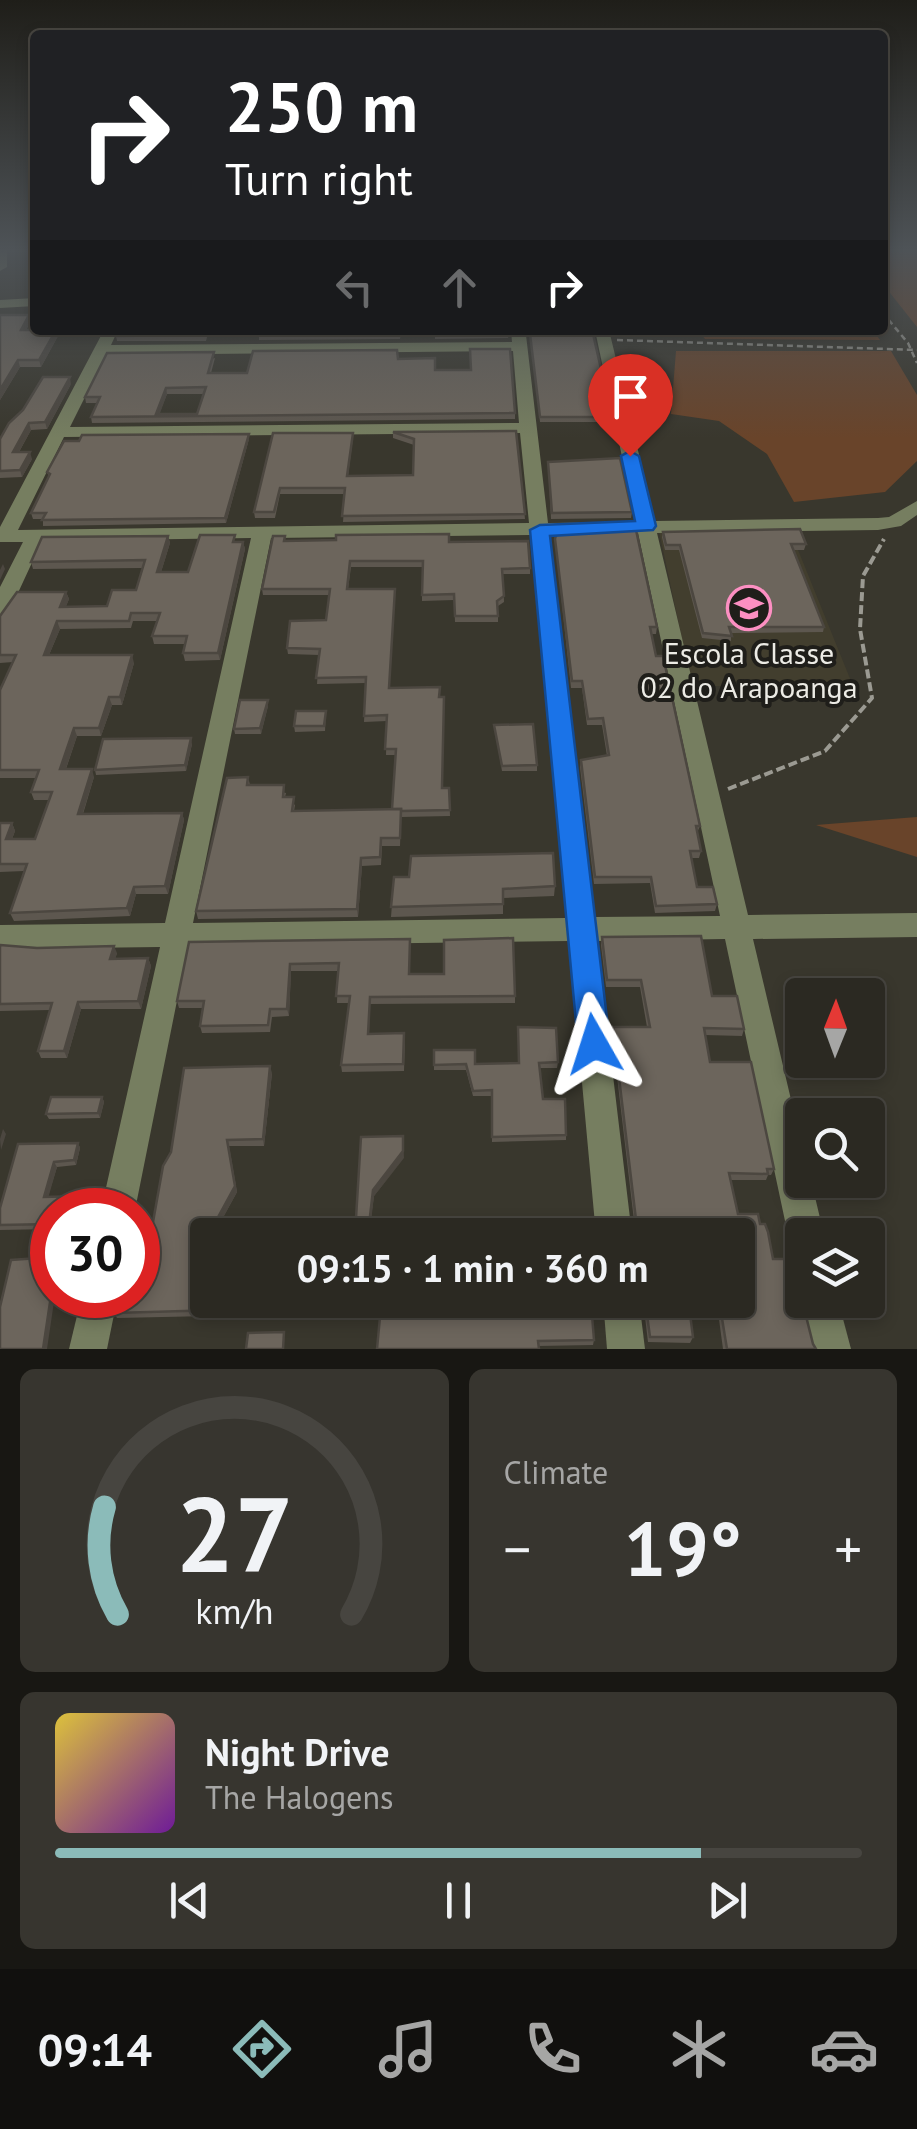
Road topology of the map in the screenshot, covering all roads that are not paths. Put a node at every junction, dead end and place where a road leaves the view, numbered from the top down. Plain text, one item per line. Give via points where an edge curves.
1 (108, 335) edge
2 (561, 335) edge
3 (603, 335) edge
4 (519, 336) edge
5 (100, 350) junction
6 (528, 428) junction
7 (59, 432) junction
8 (917, 506) edge
9 (894, 522) junction
10 (917, 522) edge
11 (646, 526) junction
12 (540, 530) junction
13 (262, 534) junction
14 (3, 536) edge
15 (34, 536) junction
16 (0, 608) edge
17 (917, 925) edge
18 (735, 927) junction
19 (582, 929) junction
20 (176, 935) junction
21 (0, 938) edge
22 (123, 1188) edge
23 (612, 1218) edge
24 (802, 1218) edge
25 (95, 1318) edge
26 (623, 1318) edge
27 (824, 1318) edge
28 (88, 1349) edge
29 (626, 1349) edge
30 (832, 1349) edge

1 - 5 street
2 - 4 street
3 - 11 street
4 - 5 street
4 - 6 street
5 - 7 street
6 - 7 street
6 - 12 street
7 - 14 street
8 - 9 street
9 - 10 street
9 - 11 street
11 - 12 street
11 - 18 street
12 - 13 street
12 - 19 street
13 - 15 street
13 - 20 street
14 - 15 street
15 - 16 street
17 - 18 street
18 - 19 street
18 - 24 street
19 - 20 street
19 - 23 street
20 - 21 street
20 - 22 street
25 - 28 street
26 - 29 street
27 - 30 street

